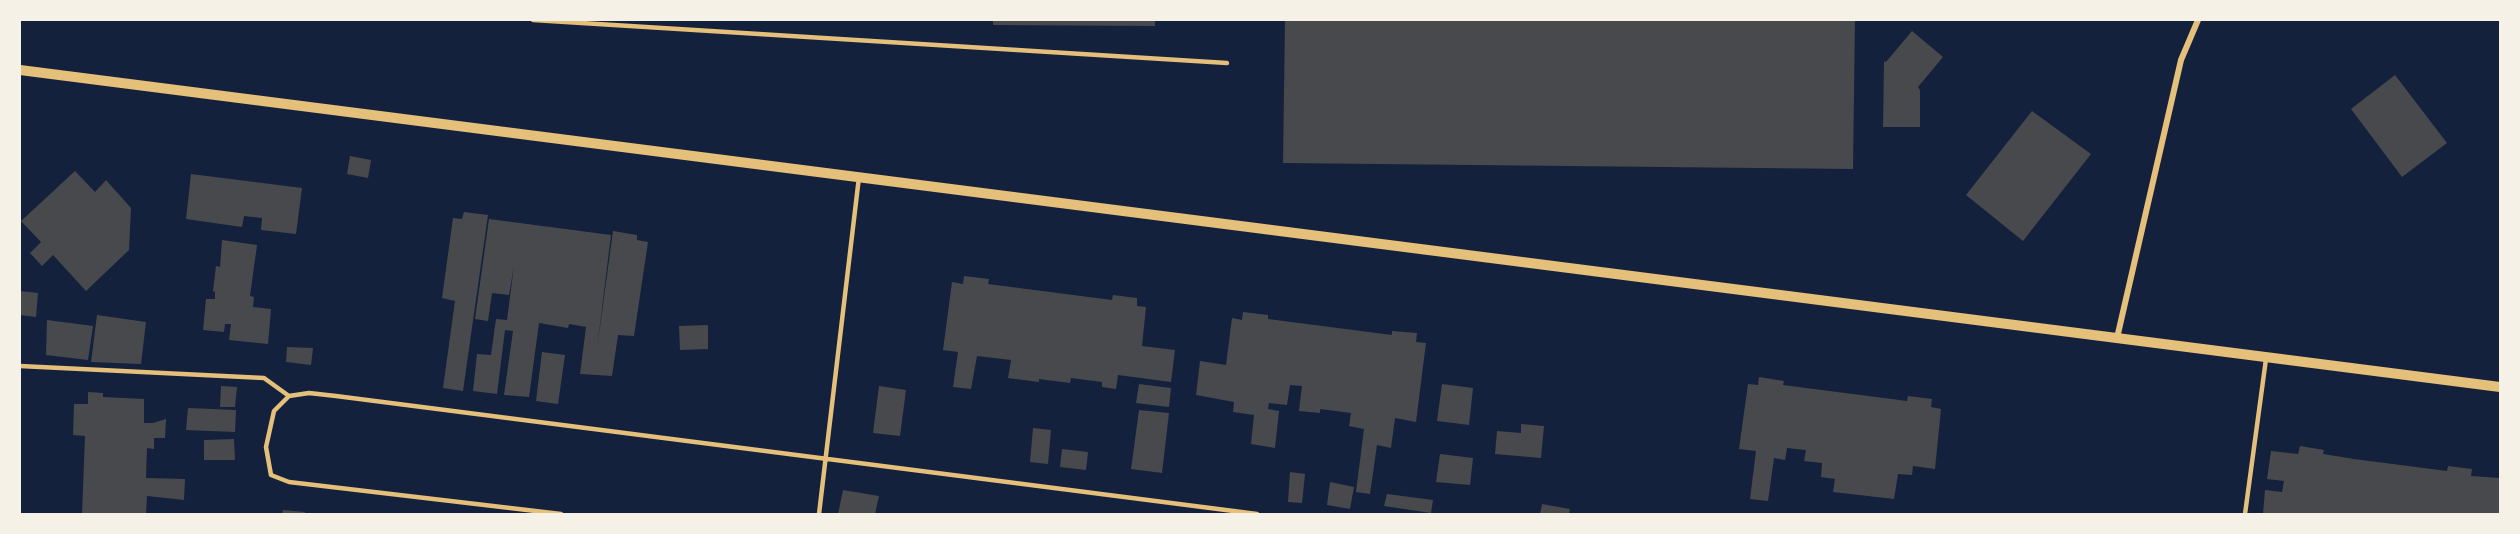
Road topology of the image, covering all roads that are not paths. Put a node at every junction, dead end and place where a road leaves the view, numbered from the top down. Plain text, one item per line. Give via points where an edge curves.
1 (533, 20) edge
2 (2198, 20) edge
3 (1227, 63) dead end
4 (20, 70) edge
5 (859, 177) junction
6 (2117, 339) junction
7 (2266, 356) junction
8 (20, 366) edge
9 (2500, 387) edge
10 (289, 396) junction
11 (827, 460) junction
12 (561, 514) edge
13 (819, 514) edge
14 (1257, 514) edge
15 (2245, 514) edge

1 - 3 lane
2 - 6 street via 2181,60
4 - 5 street
5 - 6 street
5 - 11 lane
6 - 7 street
7 - 9 street
7 - 15 lane
8 - 10 lane via 264,378
10 - 11 lane via 336,396
10 - 12 lane via 274,411 266,447 271,475 289,482
11 - 13 lane
11 - 14 lane

